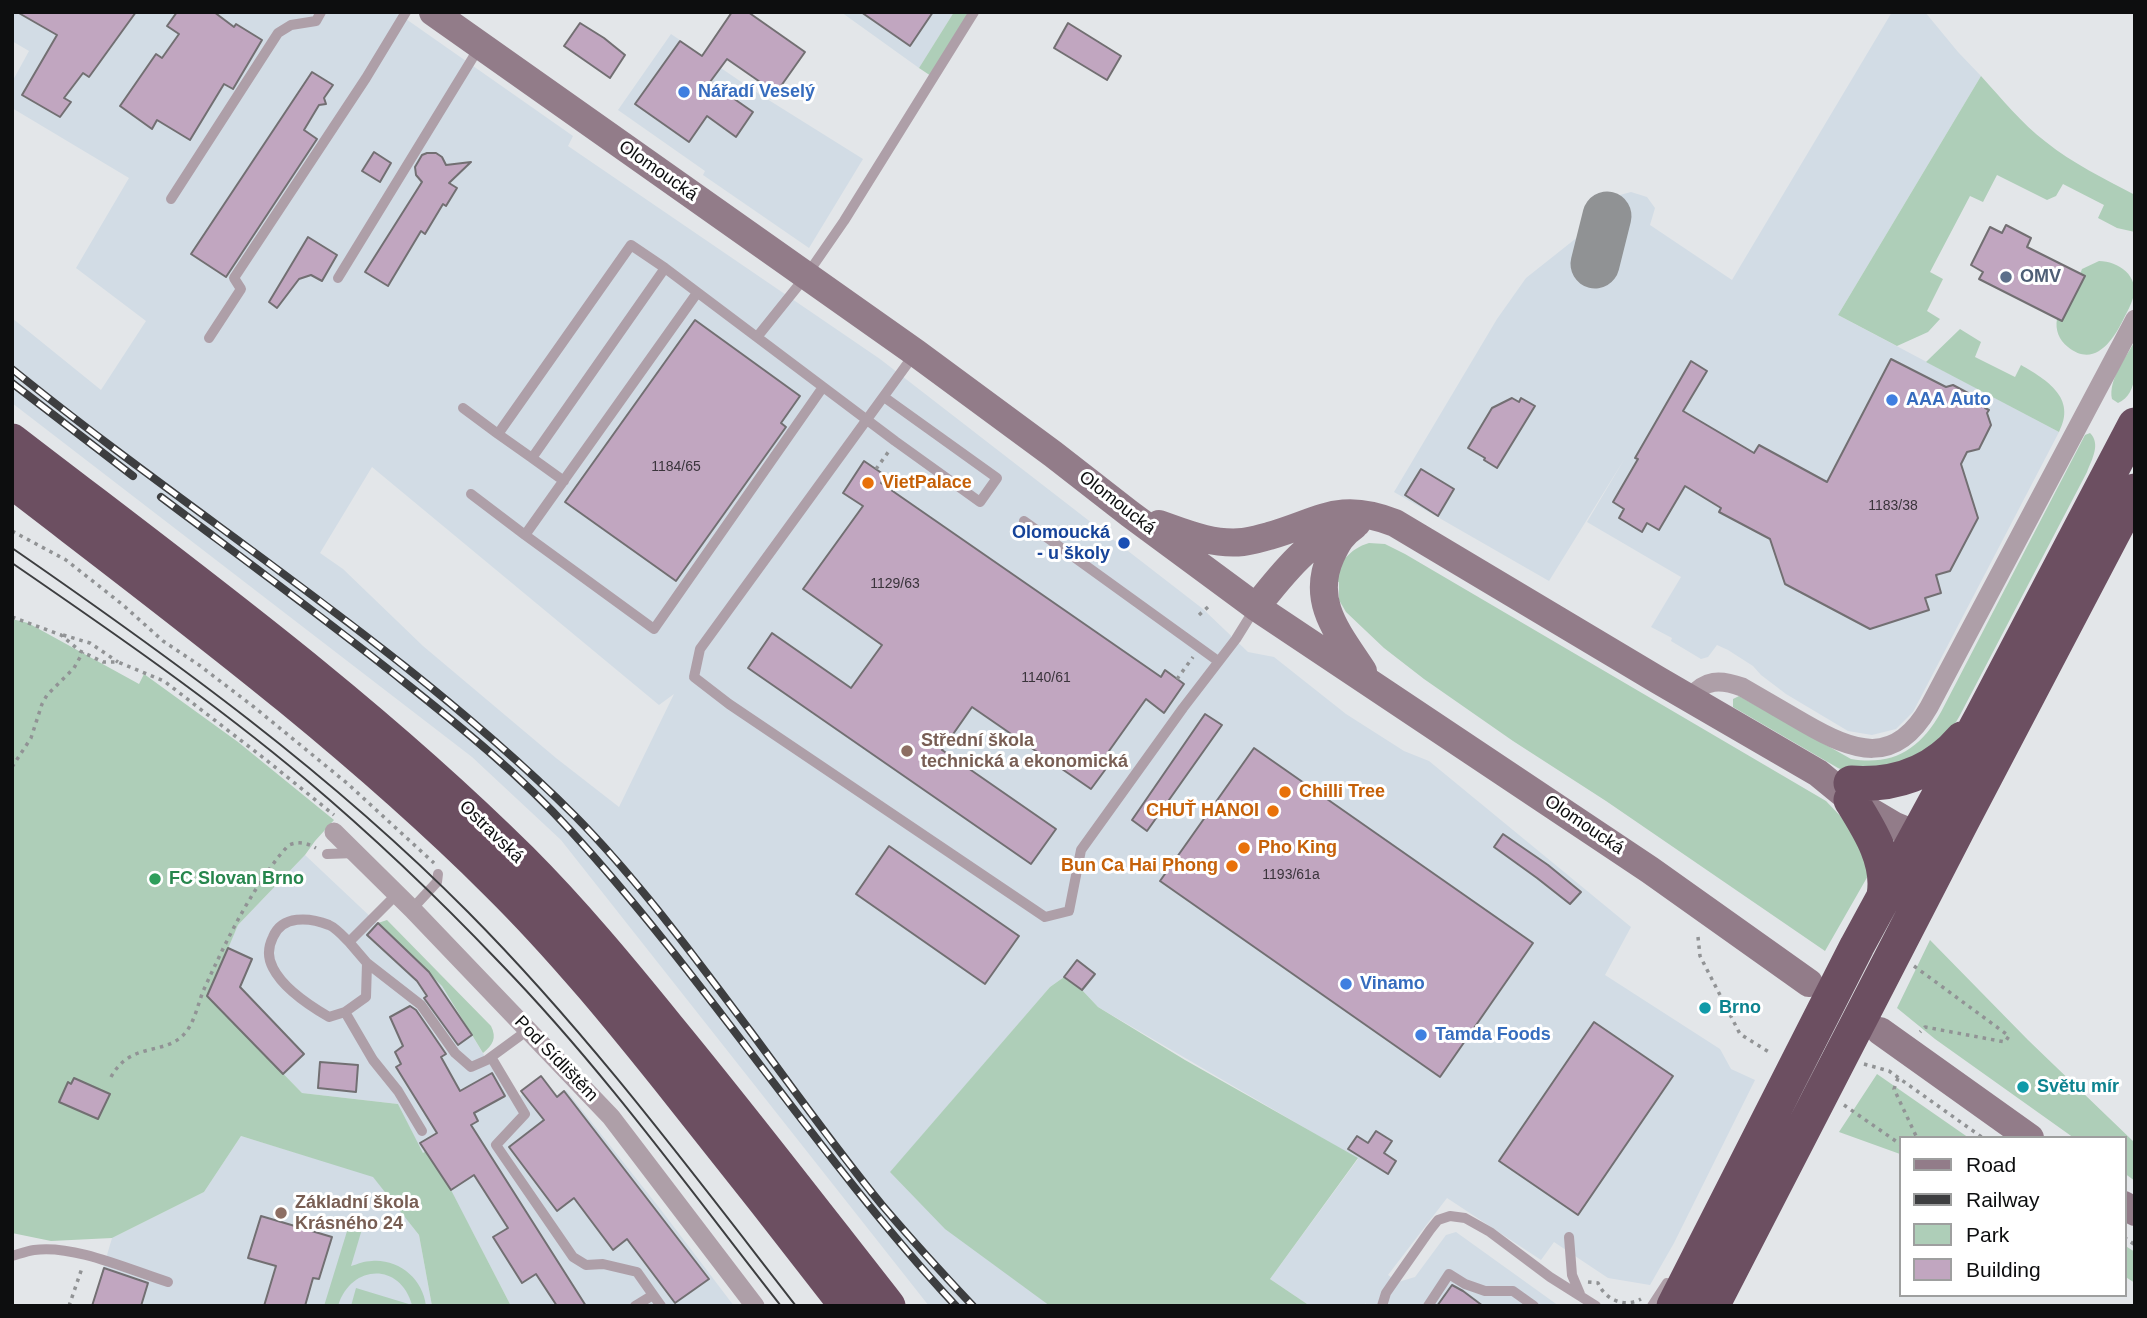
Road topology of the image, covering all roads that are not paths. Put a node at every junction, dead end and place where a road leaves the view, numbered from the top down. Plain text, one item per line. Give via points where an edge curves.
1 (321, 12) edge
2 (405, 12) edge
3 (433, 12) edge
4 (974, 12) edge
5 (480, 46) junction
6 (171, 199) dead end
7 (664, 268) junction
8 (806, 276) junction
9 (338, 278) dead end
10 (697, 293) junction
11 (2135, 319) edge
12 (757, 337) junction
13 (209, 338) dead end
14 (916, 353) junction
15 (824, 387) junction
16 (884, 397) junction
17 (463, 408) dead end
18 (868, 420) junction
19 (2135, 425) edge
20 (498, 434) junction
21 (12, 441) edge
22 (532, 458) junction
23 (12, 481) edge
24 (564, 481) junction
25 (2135, 491) edge
26 (471, 494) dead end
27 (1130, 514) junction
28 (1024, 521) dead end
29 (1359, 522) junction
30 (1409, 531) junction
31 (525, 535) junction
32 (1256, 607) junction
33 (1218, 661) junction
34 (1371, 683) junction
35 (1690, 698) junction
36 (1981, 718) junction
37 (1851, 791) junction
38 (1962, 821) junction
39 (1920, 831) junction
40 (334, 832) road end
41 (356, 853) junction
42 (327, 854) road end
43 (1938, 870) junction
44 (438, 874) road end
45 (397, 894) junction
46 (1884, 896) junction
47 (412, 909) junction
48 (349, 942) junction
49 (367, 963) junction
50 (1809, 983) dead end
51 (345, 1013) junction
52 (528, 1030) junction
53 (1880, 1031) dead end
54 (491, 1057) junction
55 (749, 1127) junction
56 (422, 1131) dead end
57 (2027, 1136) edge
58 (1569, 1237) dead end
59 (795, 1239) junction
60 (12, 1256) edge
61 (168, 1282) dead end
62 (1665, 1292) edge
63 (653, 1295) junction
64 (1580, 1295) junction
65 (635, 1306) edge
66 (661, 1306) edge
67 (755, 1306) edge
68 (835, 1306) edge
69 (848, 1306) edge
70 (888, 1306) edge
71 (912, 1306) edge
72 (1382, 1306) edge
73 (1428, 1306) edge
74 (1534, 1306) edge
75 (1597, 1306) edge
76 (1652, 1306) edge
77 (1712, 1306) edge

1 - 6 lane via 316,21 291,24 278,33
2 - 13 lane via 234,278 241,289
3 - 5 main road, Olomoucká
4 - 8 lane
5 - 8 main road, Olomoucká
5 - 9 lane
7 - 10 lane
7 - 20 lane via 631,245
7 - 22 lane
8 - 12 lane
8 - 14 main road, Olomoucká
10 - 12 lane
10 - 24 lane
11 - 35 street via 1915,729 1890,745 1851,747 1730,683 1711,682
12 - 15 lane
14 - 16 lane
14 - 27 main road, Olomoucká
15 - 18 lane
15 - 31 lane via 654,629
16 - 18 lane
16 - 18 lane via 997,478 992,486 980,502
17 - 20 lane
18 - 33 lane via 700,649 694,677 729,704 1045,917 1069,911 1081,850
19 - 36 highway
20 - 22 lane
21 - 55 highway, Ostravská via 318,678 451,794 521,860 585,930
22 - 24 lane
23 - 59 highway, Ostravská via 200,625 429,817 595,989
24 - 31 lane
25 - 38 highway
26 - 31 lane
27 - 30 main road via 1198,538 1230,542 1253,540 1339,513 1381,518
27 - 32 main road, Olomoucká
28 - 33 lane
29 - 30 main road via 1382,522
29 - 32 main road via 1342,526 1316,542
29 - 34 main road via 1337,543 1322,589 1336,627
30 - 35 main road
32 - 33 lane
32 - 34 main road, Olomoucká
34 - 50 main road, Olomoucká
35 - 37 main road
36 - 37 highway via 1928,768
36 - 39 highway
37 - 39 main road via 1907,810
37 - 46 highway via 1876,844 1885,878
38 - 39 main road
38 - 43 highway
39 - 43 main road via 1932,848
39 - 46 highway
40 - 41 street, Pod Sídlištěm
41 - 42 lane
41 - 45 street, Pod Sídlištěm
43 - 77 highway via 1900,966
44 - 47 lane via 434,886
45 - 47 street, Pod Sídlištěm
45 - 48 lane
46 - 62 highway via 1790,1057 1704,1234
47 - 52 street, Pod Sídlištěm
48 - 49 lane
48 - 51 lane via 331,926 291,919 276,930 268,949 272,968 290,989 329,1017
49 - 51 lane via 366,997
49 - 54 lane via 421,1005 471,1067
51 - 56 lane
52 - 54 lane
52 - 67 street, Pod Sídlištěm via 611,1117
53 - 57 main road
54 - 63 lane via 525,1114 496,1145 573,1257 586,1265 637,1272
55 - 70 highway, Ostravská
55 - 71 highway
58 - 64 lane
59 - 68 highway
59 - 69 highway, Ostravská
60 - 61 lane via 57,1250
62 - 76 lane
63 - 65 lane
63 - 66 lane
64 - 72 lane via 1490,1232 1465,1218 1450,1216 1438,1220 1430,1230
64 - 75 lane
73 - 74 lane via 1449,1274 1485,1291 1513,1291

